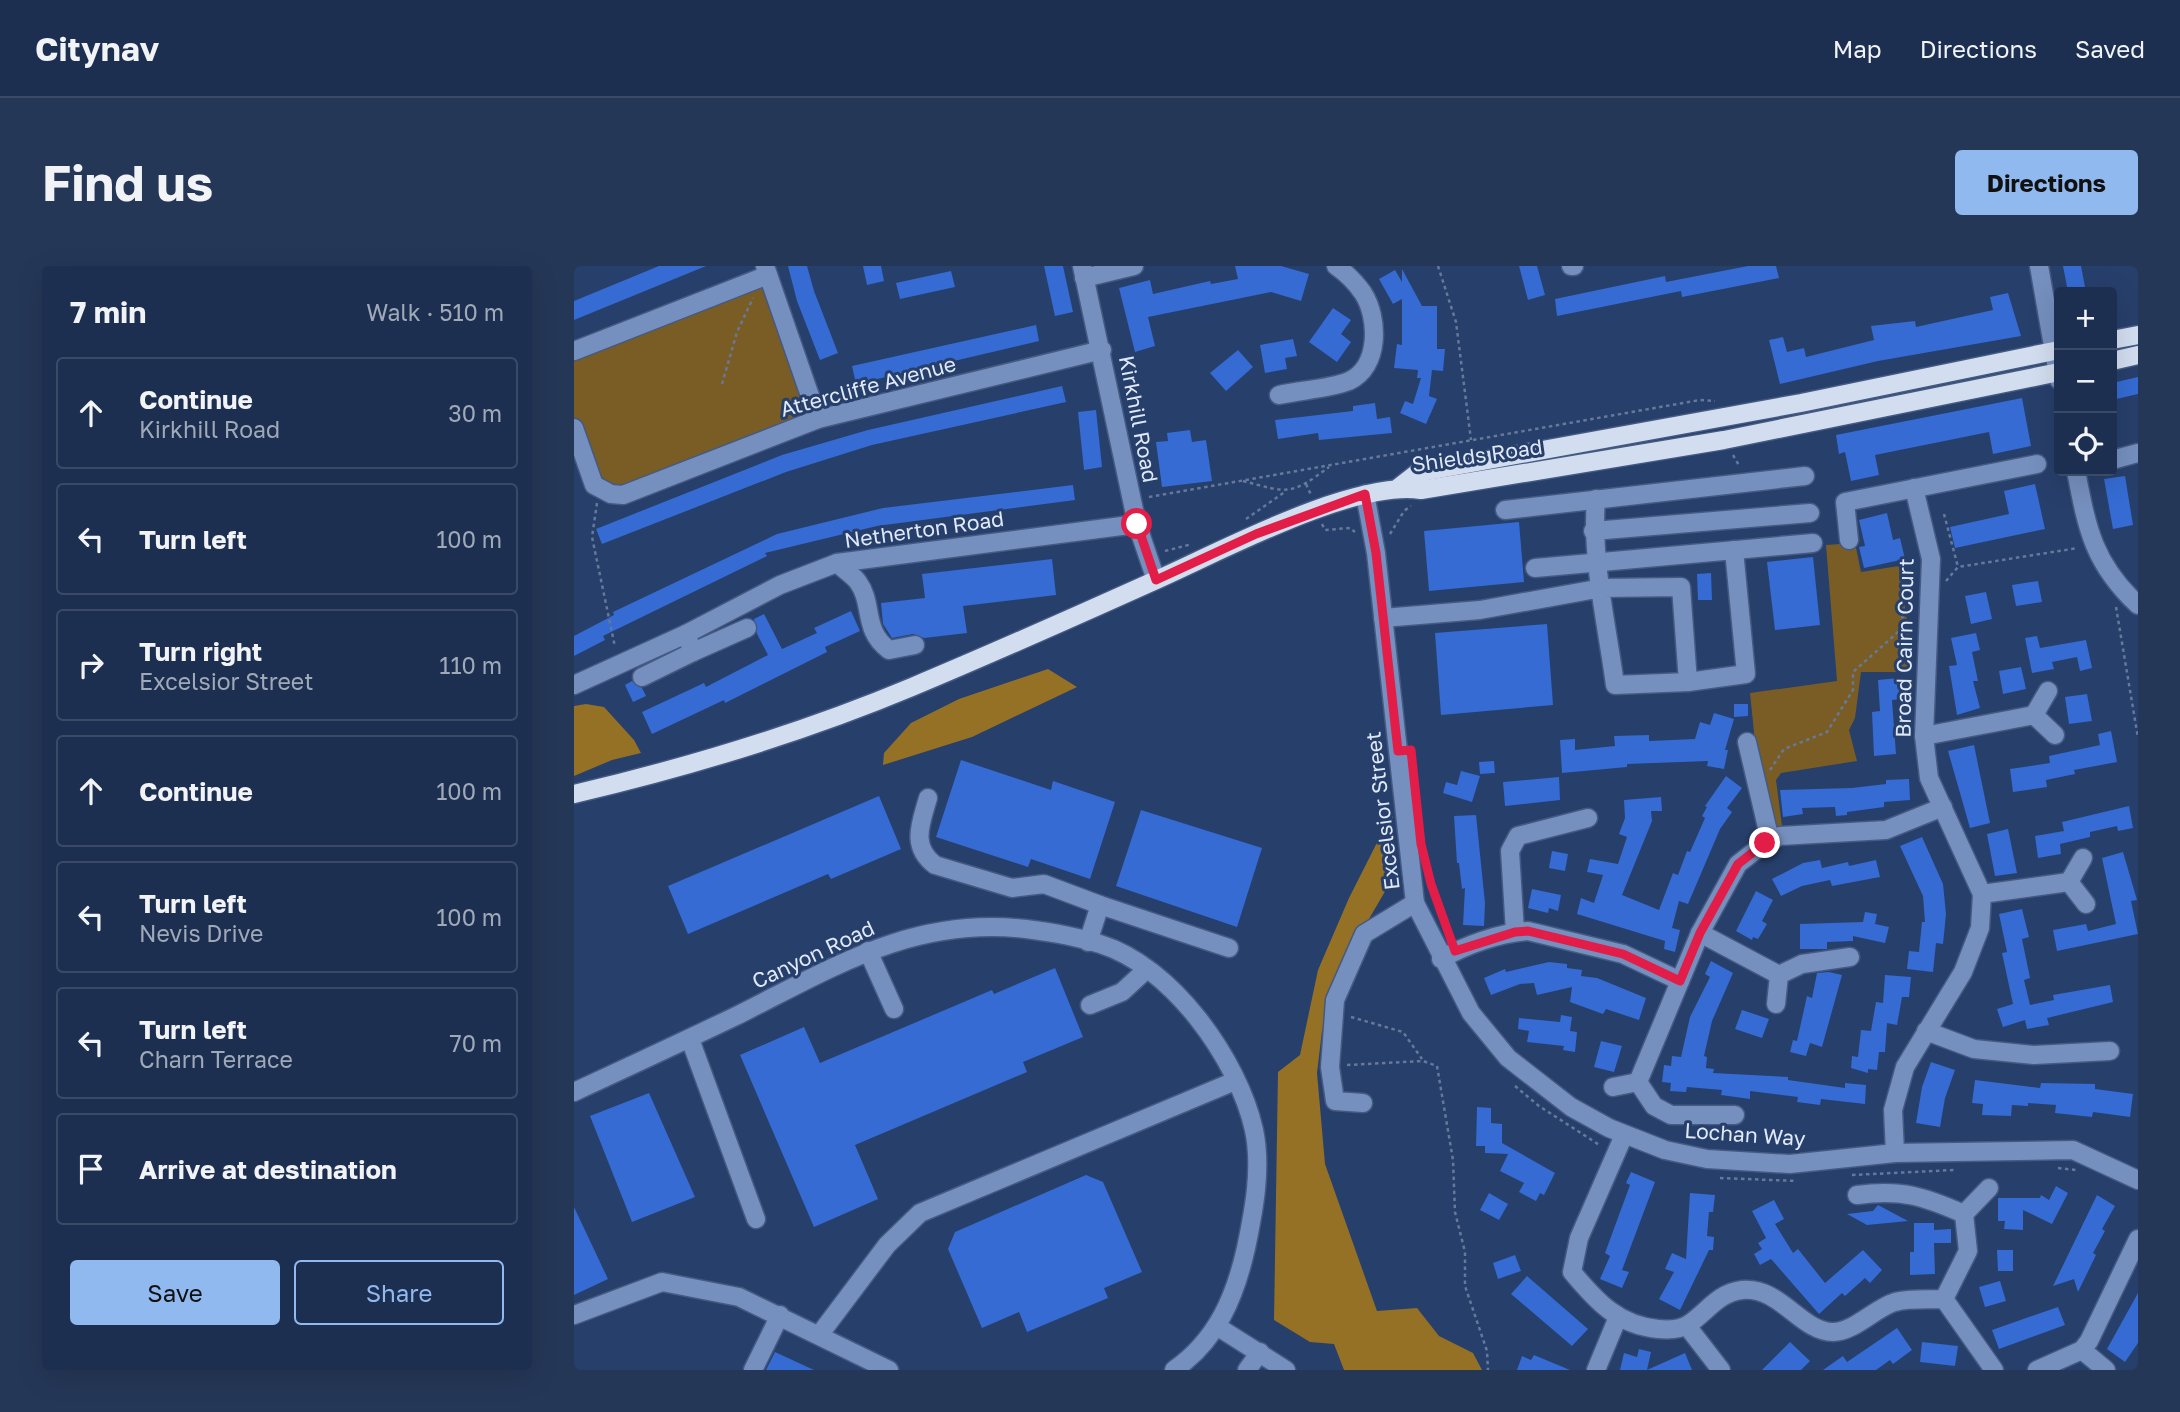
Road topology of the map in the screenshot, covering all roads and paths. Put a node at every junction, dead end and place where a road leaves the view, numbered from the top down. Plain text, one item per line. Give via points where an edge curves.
1 (1135, 266) edge
2 (1336, 266) edge
3 (1438, 266) edge
4 (2039, 266) edge
5 (1083, 272) edge
6 (764, 273) edge
7 (2138, 335) edge
8 (2117, 339) edge
9 (1102, 350) junction
10 (2057, 350) edge
11 (574, 351) edge
12 (2054, 352) edge
13 (2138, 355) edge
14 (2117, 360) edge
15 (2054, 375) edge
16 (722, 384) dead end
17 (1279, 395) dead end
18 (1725, 401) dead end
19 (818, 419) junction
20 (574, 428) edge
21 (1471, 440) junction
22 (1724, 440) junction
23 (2138, 453) edge
24 (2117, 459) edge
25 (2037, 464) dead end
26 (1332, 465) junction
27 (1805, 476) dead end
28 (2077, 476) edge
29 (1242, 481) junction
30 (1738, 483) junction
31 (1399, 487) junction
32 (1914, 488) junction
33 (1286, 491) junction
34 (606, 492) junction
35 (1365, 494) junction
36 (1596, 499) junction
37 (1132, 502) junction
38 (1505, 510) dead end
39 (1810, 513) dead end
40 (1944, 514) dead end
41 (1245, 520) dead end
42 (1137, 524) junction
43 (1593, 531) junction
44 (1849, 540) dead end
45 (1195, 543) dead end
46 (1813, 543) dead end
47 (2093, 546) junction
48 (1734, 550) junction
49 (1148, 555) junction
50 (1598, 562) junction
51 (837, 563) junction
52 (1958, 567) junction
53 (1535, 568) dead end
54 (1156, 580) junction
55 (1928, 581) junction
56 (1602, 588) junction
57 (2115, 602) dead end
58 (2138, 605) edge
59 (1383, 618) junction
60 (747, 628) dead end
61 (686, 634) junction
62 (915, 645) dead end
63 (693, 652) junction
64 (620, 663) junction
65 (642, 677) dead end
66 (1688, 682) junction
67 (574, 685) edge
68 (2048, 691) dead end
69 (2034, 715) junction
70 (2055, 735) dead end
71 (1924, 736) junction
72 (2138, 738) edge
73 (1747, 742) dead end
74 (1766, 775) dead end
75 (574, 794) edge
76 (929, 798) dead end
77 (1943, 807) junction
78 (1588, 818) dead end
79 (1770, 841) junction
80 (2083, 858) dead end
81 (1428, 871) dead end
82 (2069, 882) junction
83 (1982, 894) junction
84 (1415, 903) junction
85 (2086, 904) dead end
86 (1100, 905) junction
87 (1515, 932) junction
88 (1700, 933) junction
89 (1088, 942) junction
90 (1229, 948) dead end
91 (868, 951) junction
92 (1448, 955) junction
93 (1850, 957) dead end
94 (1147, 969) junction
95 (1779, 975) junction
96 (1680, 981) junction
97 (1335, 1000) junction
98 (1776, 1003) dead end
99 (1090, 1005) dead end
100 (894, 1009) dead end
101 (1926, 1031) junction
102 (690, 1039) junction
103 (2110, 1051) dead end
104 (1423, 1060) junction
105 (1330, 1067) junction
106 (1235, 1081) junction
107 (1638, 1082) junction
108 (1613, 1087) dead end
109 (574, 1092) edge
110 (1363, 1103) dead end
111 (1735, 1115) dead end
112 (1624, 1135) junction
113 (1895, 1153) junction
114 (2138, 1181) edge
115 (1989, 1188) dead end
116 (1857, 1195) dead end
117 (1964, 1214) junction
118 (756, 1219) dead end
119 (2138, 1239) edge
120 (1944, 1299) junction
121 (574, 1315) edge
122 (780, 1315) junction
123 (1618, 1317) junction
124 (1687, 1326) junction
125 (1218, 1327) junction
126 (820, 1335) junction
127 (2082, 1350) junction
128 (1259, 1352) junction
129 (753, 1370) edge
130 (889, 1370) edge
131 (1174, 1370) edge
132 (1247, 1370) edge
133 (1286, 1370) edge
134 (1488, 1370) edge
135 (1597, 1370) edge
136 (1721, 1370) edge
137 (1994, 1370) edge
138 (2037, 1370) edge
139 (2106, 1370) edge

1 - 5 street
2 - 17 street via 1364,295 1374,327 1373,350 1363,371 1350,381
3 - 21 path via 1456,322
4 - 10 street
5 - 9 street, Kirkhill Road
6 - 11 street
6 - 16 path via 737,332
6 - 19 street
7 - 8 main road
9 - 19 street, Attercliffe Avenue
9 - 37 street, Kirkhill Road
12 - 31 main road, Shields Road via 1417,473
13 - 14 main road
15 - 22 main road, Shields Road
18 - 21 path via 1700,400
19 - 34 street, Attercliffe Avenue via 623,495
20 - 34 street via 594,485
21 - 26 path
22 - 30 path via 1742,471
22 - 31 main road, Shields Road via 1422,490
23 - 24 street
25 - 32 street
26 - 29 path
26 - 33 path via 1302,487
27 - 30 street
28 - 47 street
29 - 33 path
29 - 37 path
30 - 36 street
31 - 35 main road
32 - 44 street via 1845,502
32 - 55 street, Broad Cairn Court via 1931,559
33 - 41 path
34 - 64 path via 594,511 592,537
35 - 54 main road via 1256,534
35 - 59 street, Excelsior Street
36 - 38 street
36 - 43 street
37 - 42 street, Kirkhill Road
39 - 43 street
40 - 52 path
42 - 49 street, Kirkhill Road
42 - 51 street, Netherton Road
43 - 50 street
45 - 49 path
46 - 48 street
47 - 52 path
47 - 58 street via 2122,590
48 - 50 street
48 - 66 street via 1746,674
49 - 54 street, Kirkhill Road
50 - 53 street
50 - 56 street
51 - 61 street, Netherton Road via 780,585
51 - 62 street via 859,582 872,632 881,644 889,650
52 - 55 path via 1947,581
54 - 75 main road via 911,687 788,735
55 - 71 street, Broad Cairn Court
55 - 74 path via 1912,579 1901,587 1899,609 1906,625 1853,672 1853,690 1827,732 1784,749
56 - 59 street via 1480,610
56 - 66 street via 1615,685
56 - 66 street via 1681,587
57 - 72 path
59 - 84 street, Excelsior Street
60 - 63 street
61 - 63 street
61 - 64 street, Netherton Road
63 - 65 street
64 - 67 street, Netherton Road
68 - 69 street
69 - 70 street
69 - 71 street
71 - 77 street, Broad Cairn Court via 1929,778
73 - 79 street
76 - 86 street via 918,833 926,859 935,865 1012,888 1044,884
77 - 79 street via 1886,830 1794,834
77 - 83 street, Broad Cairn Court
78 - 87 street via 1518,836 1510,851
79 - 88 street via 1738,864
80 - 82 street
81 - 92 path
82 - 83 street
82 - 85 street
83 - 101 street via 1980,928 1963,972
84 - 92 street, Lochan Way
84 - 97 street, Excelsior Street via 1364,934
86 - 89 street
86 - 90 street
87 - 92 street
87 - 96 street via 1528,931 1623,954
88 - 95 street
88 - 96 street
89 - 91 street, Canyon Road via 1025,929 931,931
89 - 94 street, Canyon Road via 1102,944
91 - 100 street
91 - 102 street, Canyon Road
92 - 112 street, Lochan Way via 1471,1013 1508,1058 1571,1107
93 - 95 street via 1802,964
94 - 99 street via 1122,992
94 - 106 street, Canyon Road via 1184,1001 1218,1047
95 - 98 street
96 - 107 street
97 - 104 path via 1347,1015 1404,1032
97 - 105 street, Excelsior Street
101 - 103 street via 1974,1049 2034,1055
101 - 113 street via 1905,1067 1893,1110
102 - 109 street, Canyon Road
102 - 118 street
104 - 105 path
104 - 134 path via 1437,1066 1441,1083 1453,1160 1455,1212 1465,1252 1465,1286 1487,1351
105 - 110 street, Excelsior Street via 1335,1101
106 - 125 street, Canyon Road via 1254,1130 1257,1182 1237,1286
106 - 126 street via 920,1213 887,1245
107 - 108 street
107 - 111 street via 1654,1106 1671,1115
112 - 113 street, Lochan Way via 1707,1159 1790,1164
112 - 123 street via 1579,1238 1572,1272
113 - 114 street, Lochan Way via 2073,1150
115 - 117 street
116 - 117 street via 1891,1191 1932,1200
117 - 120 street via 1968,1251
119 - 127 street
120 - 124 street via 1896,1301 1836,1332 1821,1331 1768,1294 1744,1290 1721,1296
120 - 137 street
121 - 122 street via 662,1282 739,1297
122 - 126 street
122 - 129 street
123 - 124 street via 1635,1327 1671,1330
123 - 135 street
124 - 136 street
125 - 128 street
125 - 131 street, Canyon Road
126 - 130 street
127 - 138 street
127 - 139 street
128 - 132 street
128 - 133 street

